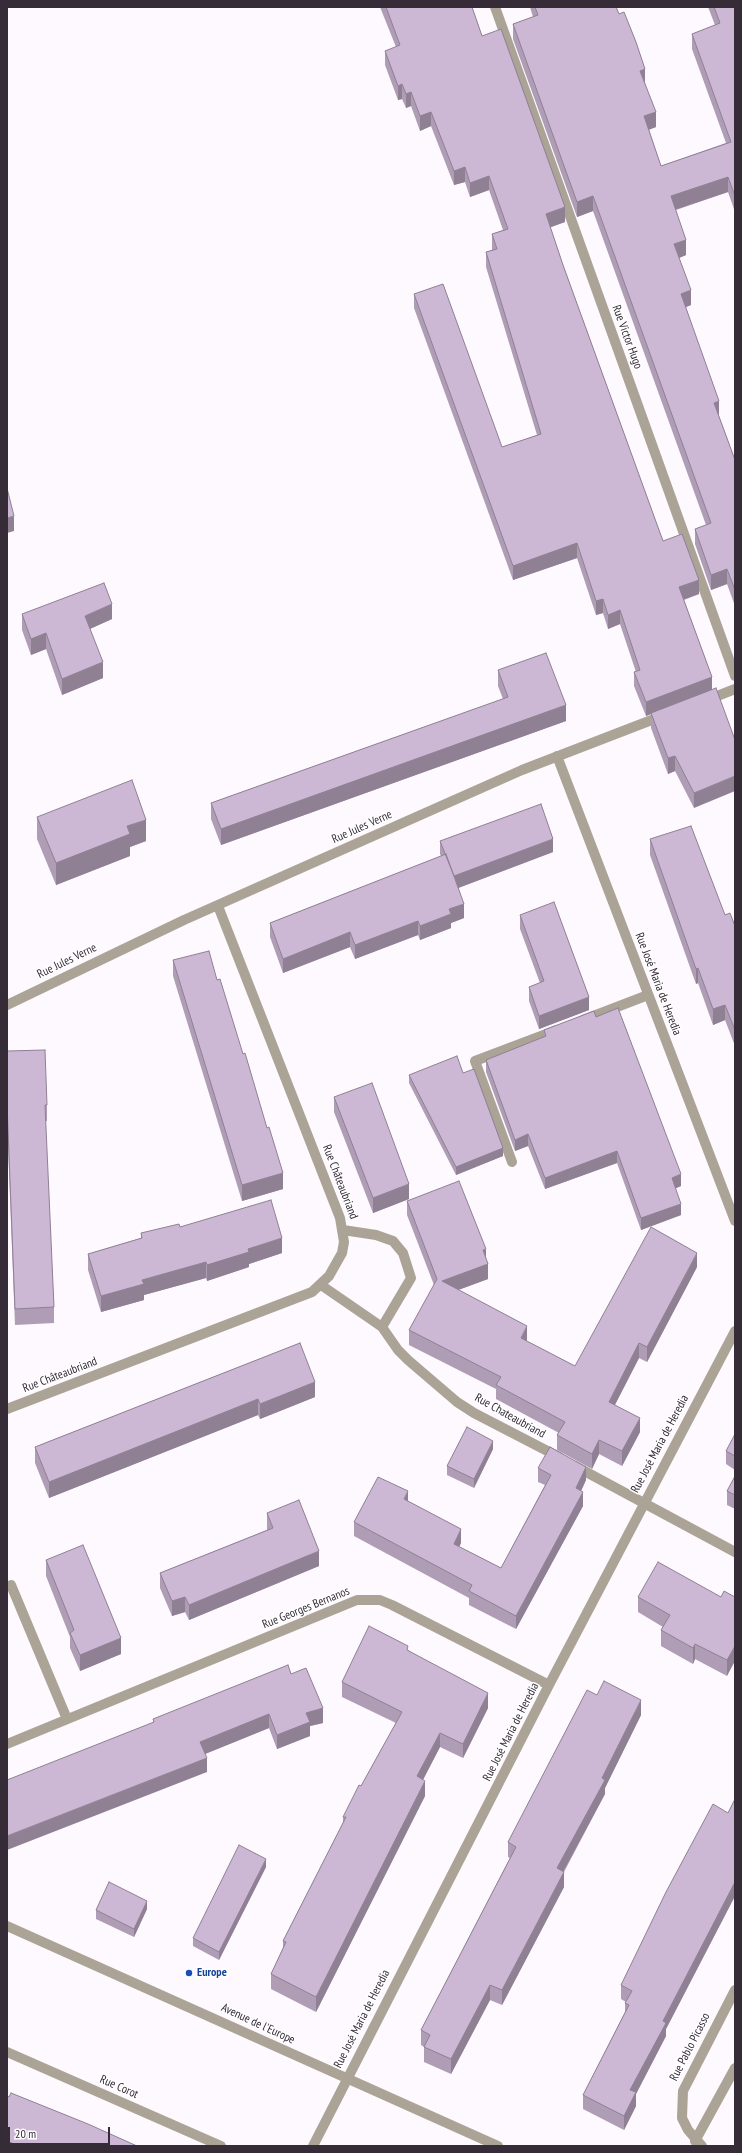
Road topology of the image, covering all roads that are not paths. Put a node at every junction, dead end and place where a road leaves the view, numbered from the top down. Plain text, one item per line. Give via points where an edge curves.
1 (495, 7) edge
2 (735, 676) edge
3 (735, 689) edge
4 (698, 703) edge
5 (669, 714) edge
6 (557, 756) junction
7 (218, 906) junction
8 (648, 995) junction
9 (7, 1005) edge
10 (512, 1162) dead end
11 (735, 1221) edge
12 (344, 1230) junction
13 (321, 1285) junction
14 (382, 1327) junction
15 (735, 1331) edge
16 (7, 1409) edge
17 (644, 1503) junction
18 (735, 1552) edge
19 (11, 1585) dead end
20 (549, 1685) junction
21 (67, 1719) junction
22 (7, 1744) edge
23 (7, 1926) edge
24 (735, 1990) edge
25 (7, 2052) edge
26 (735, 2068) edge
27 (346, 2079) junction
28 (699, 2143) edge
29 (221, 2146) edge
30 (313, 2146) edge
31 (498, 2146) edge

1 - 2 street, Rue Victor Hugo
3 - 4 street
5 - 6 street, Rue Jules Verne
6 - 7 street, Rue Jules Verne
6 - 8 street, Rue José Maria de Heredia
7 - 9 street, Rue Jules Verne
7 - 12 street, Rue Châteaubriand
8 - 10 street via 475,1061
8 - 11 street, Rue José Maria de Heredia
12 - 13 street, Rue Châteaubriand via 342,1253
12 - 14 street via 393,1241 403,1253 410,1278
13 - 14 street, Rue Chateaubriand
13 - 16 street, Rue Châteaubriand via 301,1297
14 - 17 street, Rue Chateaubriand via 408,1360 457,1402
15 - 17 street, Rue José Maria de Heredia
17 - 18 street, Rue Chateaubriand
17 - 20 street, Rue José Maria de Heredia
19 - 21 street
20 - 21 street, Rue Georges Bernanos via 392,1605 368,1599 358,1600
20 - 27 street, Rue José Maria de Heredia
21 - 22 street, Rue Georges Bernanos
23 - 27 street, Avenue de l'Europe
24 - 28 street, Rue Pablo Picasso via 683,2091 682,2118
25 - 29 street, Rue Corot
26 - 28 street, Rue Pablo Picasso
27 - 30 street, Rue José Maria de Heredia
27 - 31 street, Avenue de l'Europe

